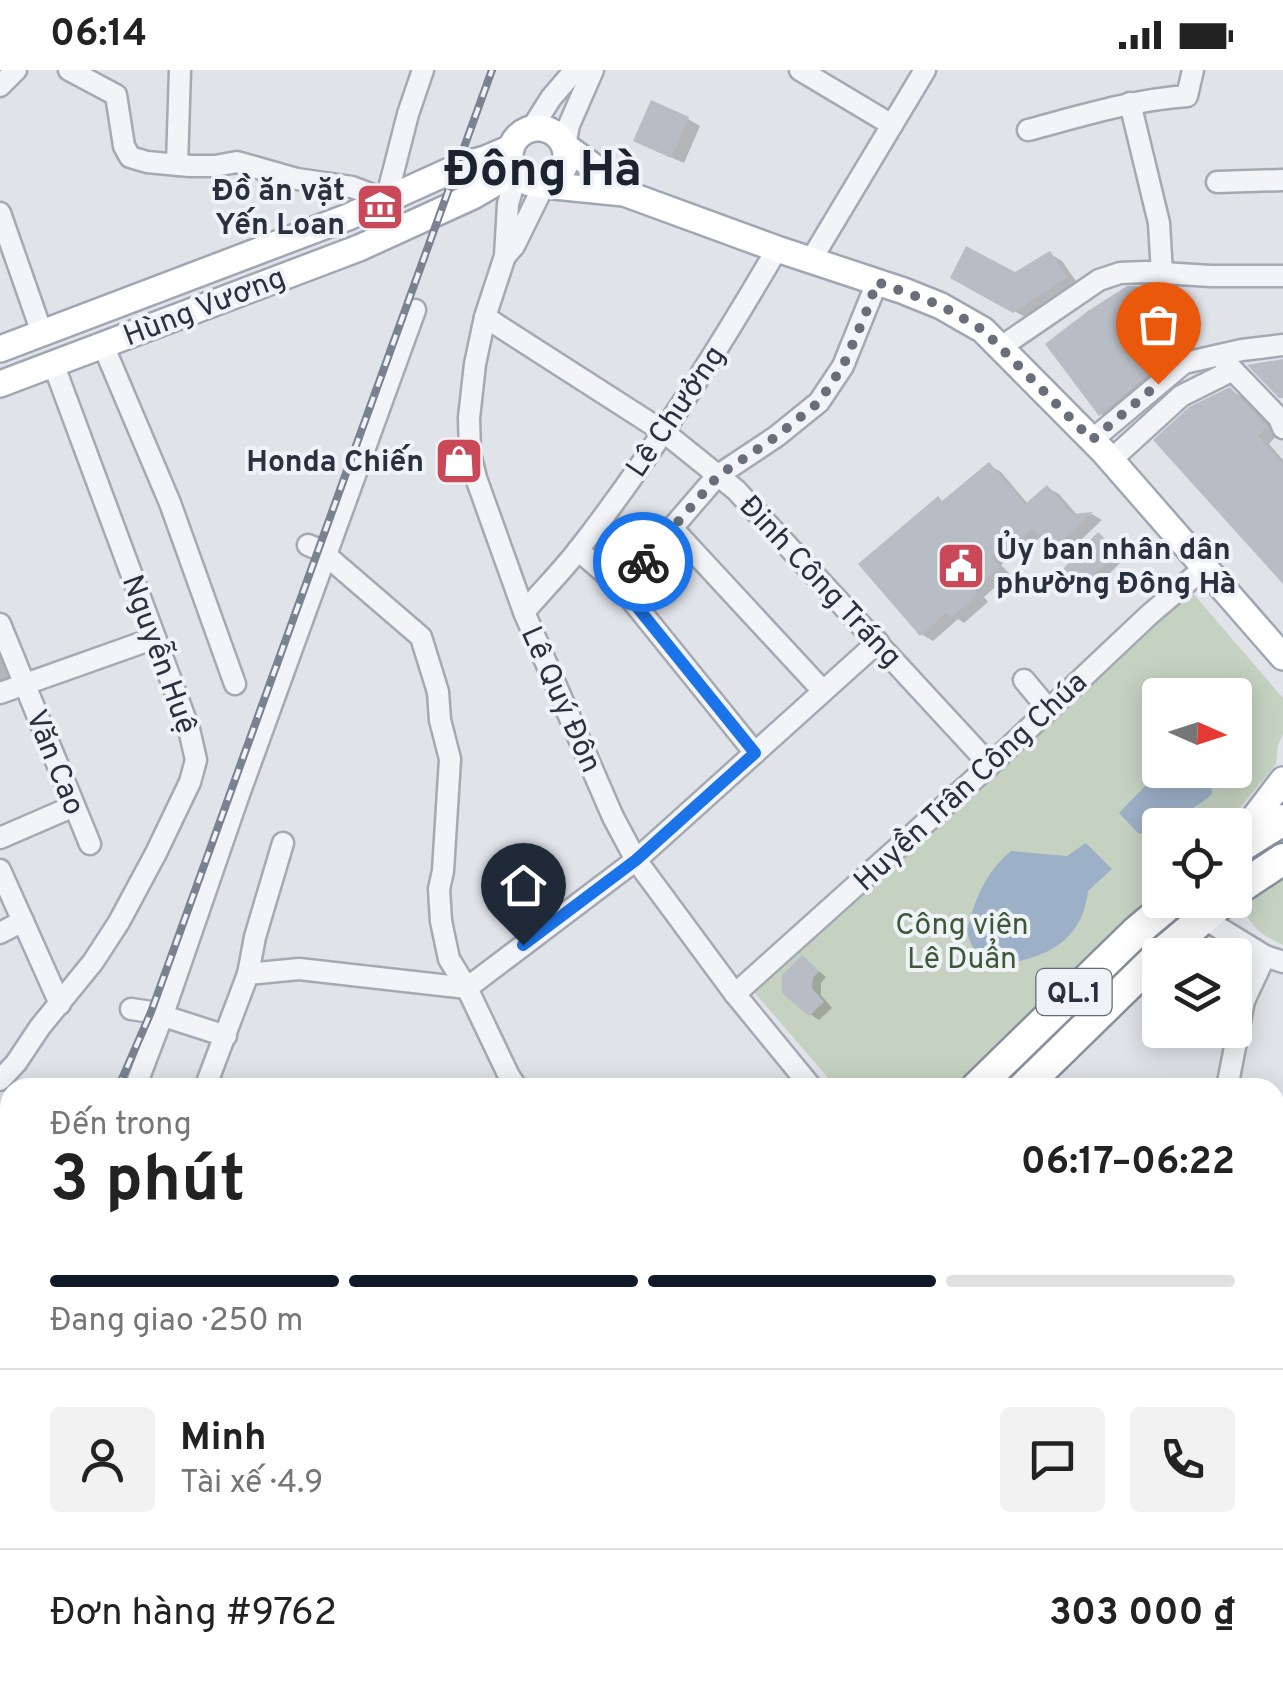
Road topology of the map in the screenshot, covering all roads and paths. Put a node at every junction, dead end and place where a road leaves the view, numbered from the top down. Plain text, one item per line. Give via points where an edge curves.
1 (16, 70) edge
2 (69, 70) edge
3 (180, 70) edge
4 (423, 70) edge
5 (575, 70) edge
6 (594, 70) edge
7 (800, 70) edge
8 (925, 70) edge
9 (1192, 70) edge
10 (0, 86) edge
11 (1130, 103) junction
12 (892, 125) junction
13 (532, 128) junction
14 (1028, 130) dead end
15 (565, 146) junction
16 (513, 160) junction
17 (176, 165) junction
18 (1283, 180) edge
19 (1217, 182) dead end
20 (544, 185) junction
21 (624, 192) junction
22 (386, 200) junction
23 (0, 213) edge
24 (777, 249) junction
25 (504, 256) junction
26 (811, 260) junction
27 (1162, 273) junction
28 (1283, 276) edge
29 (877, 282) junction
30 (415, 310) dead end
31 (486, 318) junction
32 (42, 334) junction
33 (103, 344) junction
34 (1283, 345) edge
35 (1001, 347) junction
36 (0, 349) edge
37 (1226, 363) junction
38 (53, 364) junction
39 (0, 384) edge
40 (1283, 428) edge
41 (664, 432) junction
42 (1092, 440) junction
43 (1111, 460) junction
44 (718, 476) junction
45 (673, 529) junction
46 (317, 550) junction
47 (578, 550) junction
48 (1204, 568) junction
49 (621, 587) junction
50 (524, 612) junction
51 (0, 624) edge
52 (155, 638) junction
53 (878, 642) junction
54 (1280, 658) edge
55 (1024, 680) dead end
56 (24, 684) junction
57 (235, 684) dead end
58 (823, 691) junction
59 (0, 693) edge
60 (1049, 710) junction
61 (755, 753) junction
62 (990, 765) junction
63 (1283, 780) edge
64 (74, 806) junction
65 (1283, 820) edge
66 (1252, 823) edge
67 (1252, 837) edge
68 (0, 838) edge
69 (283, 843) dead end
70 (90, 844) dead end
71 (1283, 859) edge
72 (636, 860) junction
73 (0, 870) edge
74 (1252, 880) edge
75 (1153, 918) edge
76 (1194, 918) edge
77 (1221, 918) edge
78 (23, 921) junction
79 (0, 933) edge
80 (1274, 959) edge
81 (248, 974) junction
82 (467, 988) junction
83 (735, 994) junction
84 (60, 1004) junction
85 (131, 1009) dead end
86 (162, 1017) junction
87 (226, 1036) junction
88 (2, 1078) edge
89 (139, 1078) edge
90 (210, 1078) edge
91 (512, 1078) edge
92 (804, 1078) edge
93 (986, 1078) edge
94 (1033, 1078) edge
95 (1230, 1078) edge

1 - 10 street
2 - 17 street via 116,95 130,157
3 - 17 street
4 - 22 street
5 - 13 street
6 - 15 street
7 - 12 street
8 - 12 street
9 - 11 street via 1187,96
11 - 14 street
11 - 27 street via 1159,223
12 - 26 street
13 - 15 main road via 546,128
13 - 16 main road via 522,132
15 - 20 main road via 563,170
15 - 21 main road
16 - 20 main road via 523,180
16 - 22 main road, Hùng Vương via 463,165
16 - 25 street, Lê Quý Đôn
16 - 33 main road, Hùng Vương via 473,196 359,248
17 - 22 street via 237,162
18 - 19 street
20 - 21 main road
20 - 25 street, Lê Quý Đôn
21 - 24 main road
22 - 32 main road, Hùng Vương
23 - 32 street
24 - 26 main road
24 - 41 street, Lê Chưởng
25 - 31 street, Lê Quý Đôn
26 - 29 main road
27 - 28 street
27 - 35 street via 1100,280
29 - 35 main road via 942,306
29 - 44 street via 843,366 819,402
30 - 46 street
31 - 41 street, Đinh Công Tráng
31 - 50 street, Lê Quý Đôn via 475,364 470,453
32 - 36 main road, Hùng Vương
32 - 38 main road
33 - 38 main road, Hùng Vương
33 - 57 street
34 - 37 street
35 - 42 main road
37 - 40 street
37 - 42 street via 1184,364
37 - 43 street
38 - 39 main road, Hùng Vương
38 - 52 street, Nguyễn Huệ
41 - 44 street, Đinh Công Tráng
41 - 47 street, Lê Chưởng
42 - 43 main road
43 - 48 main road
44 - 45 street
44 - 53 street, Đinh Công Tráng
45 - 49 street
45 - 58 street
46 - 82 street via 422,637 450,759 442,920 450,959
46 - 86 street
47 - 49 street
47 - 50 street, Lê Chưởng
48 - 54 main road
48 - 60 street, Huyền Trân Công Chúa
49 - 61 street
50 - 72 street, Lê Quý Đôn
51 - 56 street, Văn Cao
52 - 56 street
52 - 84 street, Nguyễn Huệ via 196,760 119,922
53 - 58 street
53 - 62 street, Đinh Công Tráng
55 - 60 street
56 - 59 street
56 - 64 street, Văn Cao
58 - 61 street
60 - 62 street, Huyền Trân Công Chúa
61 - 72 street
62 - 83 street, Huyền Trân Công Chúa
63 - 66 main road
64 - 68 street
64 - 70 street, Văn Cao
65 - 67 highway
69 - 81 street
71 - 74 highway
72 - 82 street
72 - 83 street, Lê Quý Đôn
73 - 78 street
75 - 93 highway, QL.1
76 - 94 highway, QL.1
77 - 80 street
78 - 79 street
78 - 84 street
80 - 95 street via 1244,1002
81 - 82 street via 299,969
81 - 87 street
82 - 91 street
83 - 92 street, Lê Quý Đôn
84 - 88 street, Nguyễn Huệ
85 - 86 street
86 - 87 street
86 - 89 street
87 - 90 street

